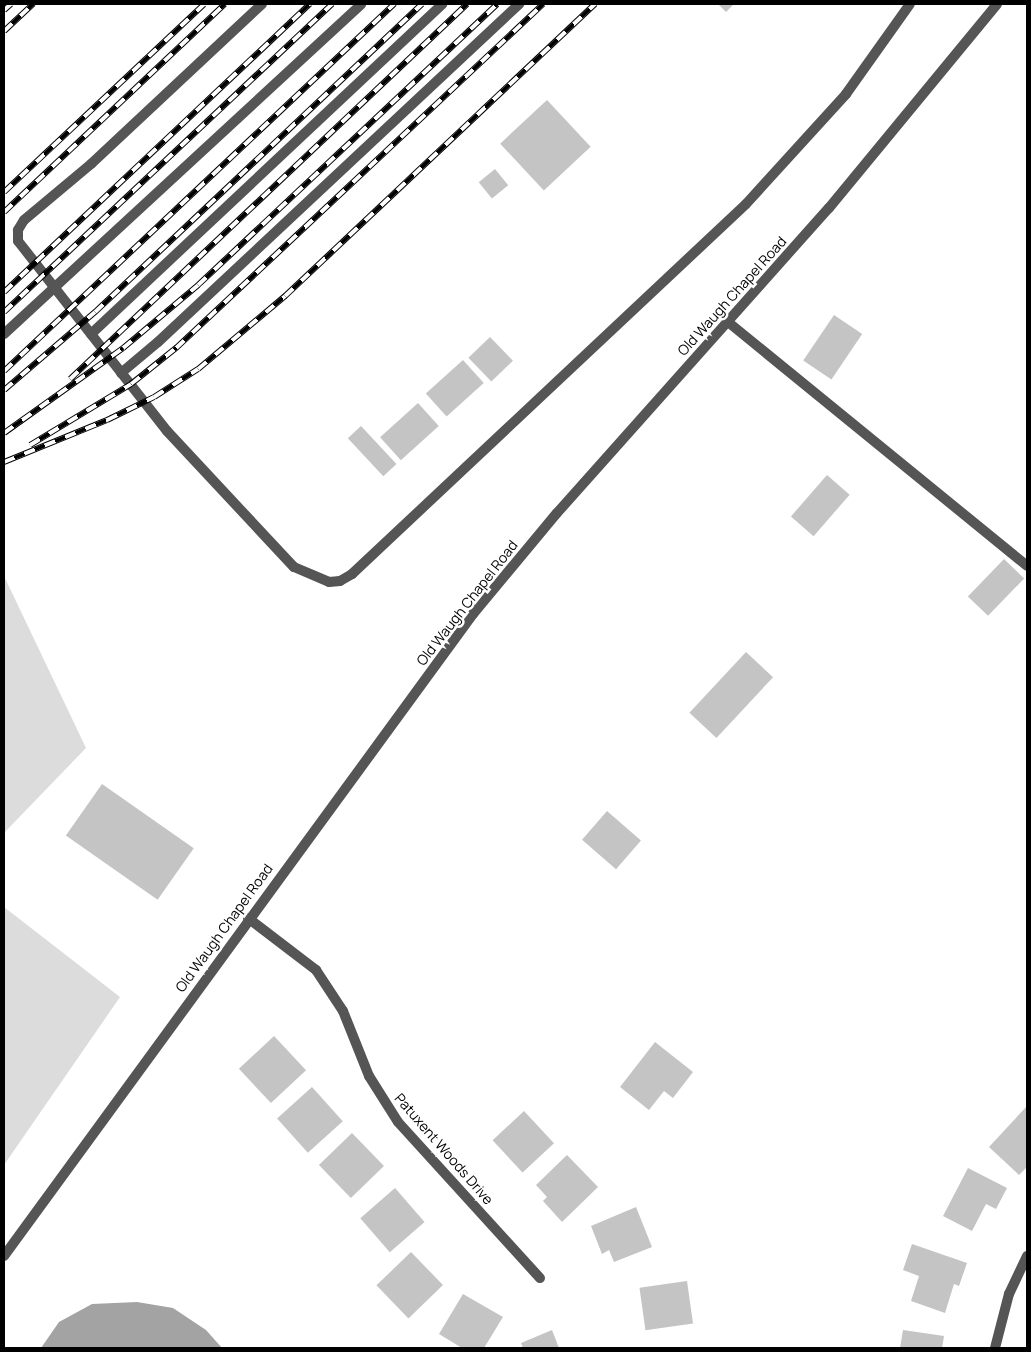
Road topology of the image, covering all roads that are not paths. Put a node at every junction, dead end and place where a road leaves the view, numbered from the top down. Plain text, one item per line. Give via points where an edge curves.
1 (262, 4) edge
2 (361, 4) edge
3 (443, 4) edge
4 (519, 4) edge
5 (910, 4) edge
6 (997, 4) edge
7 (54, 288) junction
8 (728, 322) junction
9 (4, 334) edge
10 (91, 334) junction
11 (122, 373) junction
12 (1027, 566) edge
13 (248, 918) junction
14 (4, 1256) edge
15 (1027, 1256) edge
16 (540, 1278) dead end
17 (995, 1348) edge

1 - 7 street via 91,164 24,220 18,230 18,241
2 - 7 street
3 - 10 street
4 - 11 street
5 - 11 street via 846,94 746,204 352,574 340,581 313,578 294,568 168,431
6 - 8 street, Old Waugh Chapel Road via 829,208
7 - 9 street
7 - 10 street
8 - 12 street
8 - 13 street, Old Waugh Chapel Road via 557,513 473,614
10 - 11 street
13 - 14 street, Old Waugh Chapel Road
13 - 16 street, Patuxent Woods Drive via 316,970 343,1011 369,1076 398,1122
15 - 17 street via 1009,1294

